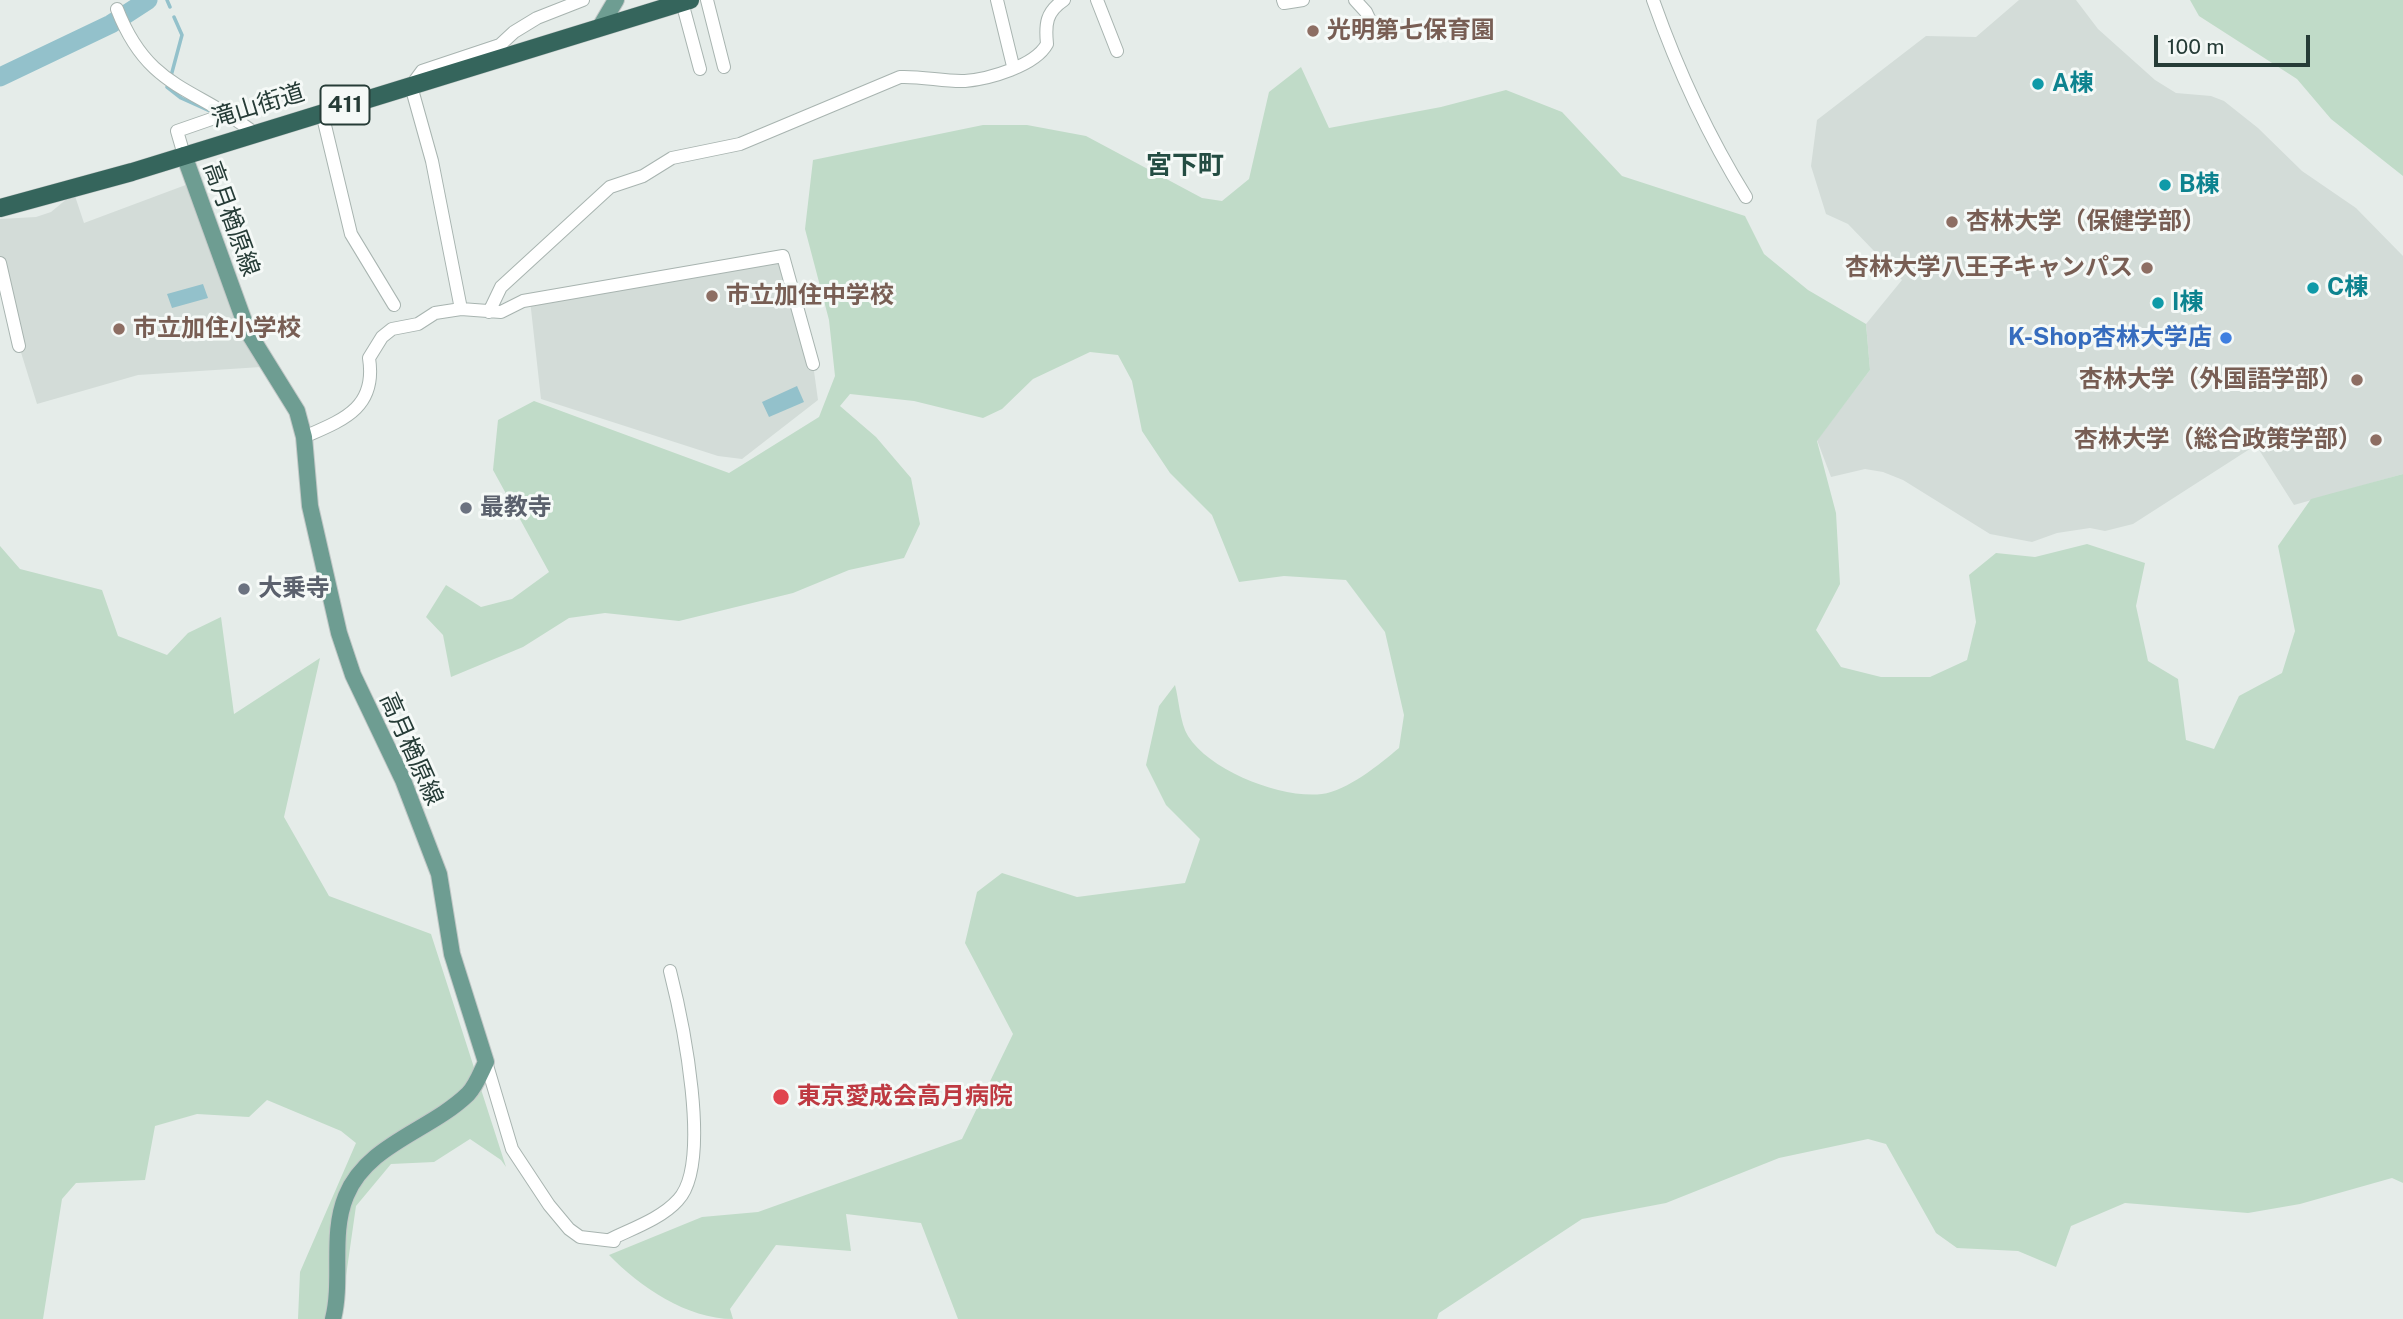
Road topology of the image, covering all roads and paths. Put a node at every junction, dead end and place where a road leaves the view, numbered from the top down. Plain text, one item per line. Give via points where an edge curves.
1 (583, 0) edge
2 (615, 0) edge
3 (707, 0) edge
4 (997, 0) edge
5 (1064, 0) edge
6 (1097, 0) edge
7 (1283, 0) edge
8 (1303, 0) edge
9 (1355, 0) edge
10 (1653, 0) edge
11 (686, 1) edge
12 (117, 10) dead end
13 (600, 27) junction
14 (1374, 29) dead end
15 (1117, 51) dead end
16 (1013, 66) junction
17 (724, 67) dead end
18 (700, 69) dead end
19 (411, 86) junction
20 (322, 113) junction
21 (226, 114) junction
22 (253, 132) junction
23 (184, 155) junction
24 (1746, 197) dead end
25 (0, 208) edge
26 (0, 263) edge
27 (394, 304) dead end
28 (461, 309) junction
29 (489, 312) junction
30 (19, 345) dead end
31 (813, 364) dead end
32 (304, 437) junction
33 (670, 971) dead end
34 (486, 1062) junction
35 (333, 1319) edge

1 - 19 street via 537,18 500,46 422,71
2 - 13 main road
3 - 17 street
4 - 16 street
5 - 16 street via 1053,7 1045,22 1047,44 1042,52
6 - 15 street
7 - 8 street
9 - 14 street
10 - 24 street via 1710,138
11 - 13 highway, 滝山街道 / 411
11 - 18 street
12 - 21 street via 153,70
13 - 19 highway, 滝山街道 / 411
16 - 29 street via 963,81 900,77 740,144 672,158 643,176 610,187 500,287
19 - 20 highway, 滝山街道 / 411
19 - 28 street via 432,161
20 - 22 highway, 滝山街道 / 411
20 - 27 street via 351,234
21 - 22 street
21 - 23 street via 177,131
22 - 23 highway, 滝山街道 / 411
23 - 25 highway, 滝山街道 / 411
23 - 32 main road, 高月楢原線 via 248,332 297,411
26 - 30 street
28 - 29 street
28 - 32 street via 435,313 382,337 369,358 372,378 365,396 348,418
29 - 31 street via 501,312 523,301 783,256
32 - 34 main road, 高月楢原線 via 310,506 339,633 353,676 403,780 439,874 452,954
33 - 34 street via 691,1065 691,1172 677,1202 613,1241 580,1237 569,1229 533,1182 512,1149
34 - 35 main road via 471,1092 441,1118 373,1158 359,1174 346,1197 340,1225

